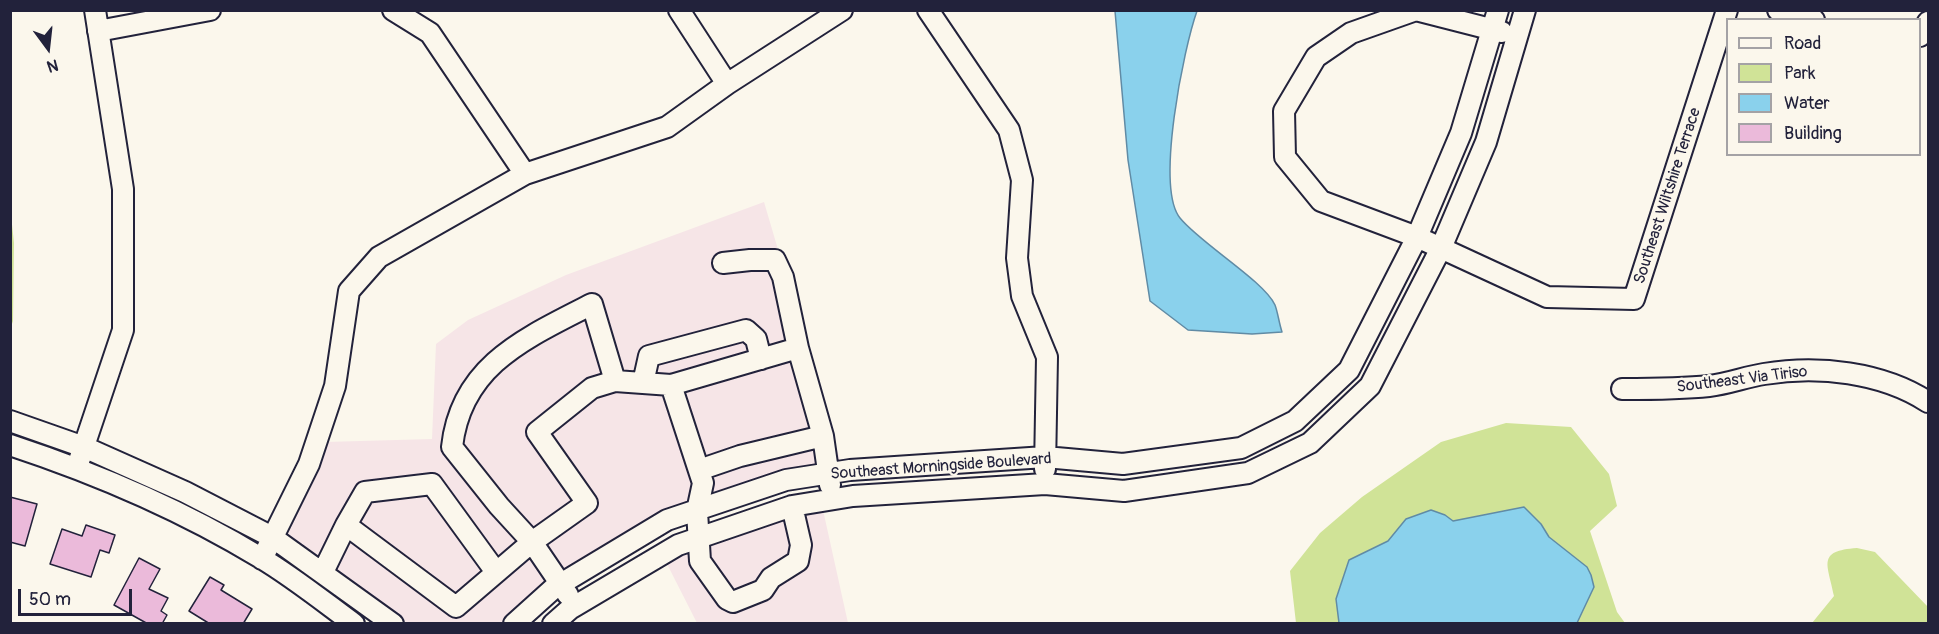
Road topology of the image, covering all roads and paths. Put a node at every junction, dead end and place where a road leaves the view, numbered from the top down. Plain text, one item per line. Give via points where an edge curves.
1 (94, 10) edge
2 (210, 10) edge
3 (393, 10) edge
4 (679, 10) edge
5 (842, 10) edge
6 (928, 10) edge
7 (1525, 10) edge
8 (1728, 10) edge
9 (1778, 10) edge
10 (1807, 18) edge
11 (1495, 20) edge
12 (98, 31) junction
13 (1517, 36) junction
14 (727, 84) junction
15 (525, 174) junction
16 (1418, 237) junction
17 (1441, 248) junction
18 (723, 263) dead end
19 (798, 348) junction
20 (761, 359) junction
21 (615, 381) junction
22 (643, 383) junction
23 (671, 385) junction
24 (1622, 389) dead end
25 (1929, 402) edge
26 (10, 421) edge
27 (823, 436) junction
28 (10, 445) edge
29 (84, 447) junction
30 (1241, 448) junction
31 (1046, 457) junction
32 (77, 467) junction
33 (699, 470) junction
34 (1248, 473) junction
35 (829, 474) junction
36 (1045, 484) junction
37 (831, 500) junction
38 (792, 506) junction
39 (697, 511) junction
40 (346, 525) junction
41 (272, 537) junction
42 (697, 539) junction
43 (532, 542) junction
44 (262, 559) junction
45 (323, 572) junction
46 (496, 572) junction
47 (560, 585) junction
48 (575, 606) junction
49 (354, 624) edge
50 (393, 624) edge
51 (514, 624) edge
52 (554, 624) edge

1 - 12 street
2 - 12 street
3 - 15 street via 430,33
4 - 14 street
5 - 14 street
6 - 31 street via 1009,130 1022,180 1017,258 1022,296 1047,357
7 - 13 street, Southeast Morningside Boulevard
8 - 17 street, Southeast Wiltshire Terrace via 1634,299 1546,297
9 - 10 street
11 - 13 street, Southeast Wiltshire Terrace
11 - 16 street, Southeast Morningside Boulevard via 1461,133
11 - 16 street, Southeast Wiltshire Terrace via 1416,10 1351,33 1316,57 1284,111 1285,157 1321,201
12 - 29 street via 123,189 123,330
13 - 17 street, Southeast Morningside Boulevard via 1486,142
14 - 15 street via 667,127
15 - 41 street via 379,257 349,291 335,386 309,464
16 - 17 street, Southeast Wiltshire Terrace
16 - 30 street, Southeast Morningside Boulevard via 1349,370 1295,421
17 - 34 street, Southeast Morningside Boulevard via 1370,386 1310,443
18 - 19 street via 775,260 783,277
19 - 20 street
19 - 27 street
20 - 22 street via 756,339 746,330 649,356
20 - 23 street
21 - 22 street
21 - 43 street via 592,387 537,432 587,503
21 - 43 street via 592,304 526,337 467,393 455,423 452,447
22 - 23 street
23 - 33 street
24 - 25 street, Southeast Via Tiriso via 1711,386 1765,374 1823,370 1867,377 1915,393
26 - 29 street
27 - 33 street
27 - 35 street
28 - 32 street
29 - 32 street
29 - 41 street via 185,492
30 - 31 street, Southeast Morningside Boulevard via 1123,464
30 - 34 street
31 - 35 street, Southeast Morningside Boulevard
31 - 36 street
32 - 44 street via 180,513
33 - 39 street via 703,483
34 - 36 street, Southeast Morningside Boulevard via 1124,490
35 - 37 street
35 - 39 street, Southeast Morningside Boulevard via 786,480
36 - 37 street, Southeast Morningside Boulevard
37 - 38 street, Southeast Morningside Boulevard
38 - 42 street, Southeast Morningside Boulevard
38 - 42 street via 801,545 798,561 771,578 763,590 733,602 700,561
39 - 42 street
39 - 47 street, Southeast Morningside Boulevard via 667,520
40 - 45 street
40 - 46 street via 456,607
40 - 46 street via 365,492 432,484
41 - 44 street
41 - 45 street
42 - 48 street, Southeast Morningside Boulevard via 678,544
43 - 46 street
43 - 47 street
44 - 49 street
45 - 50 street
47 - 48 street
47 - 51 street, Southeast Morningside Boulevard
48 - 52 street, Southeast Morningside Boulevard

